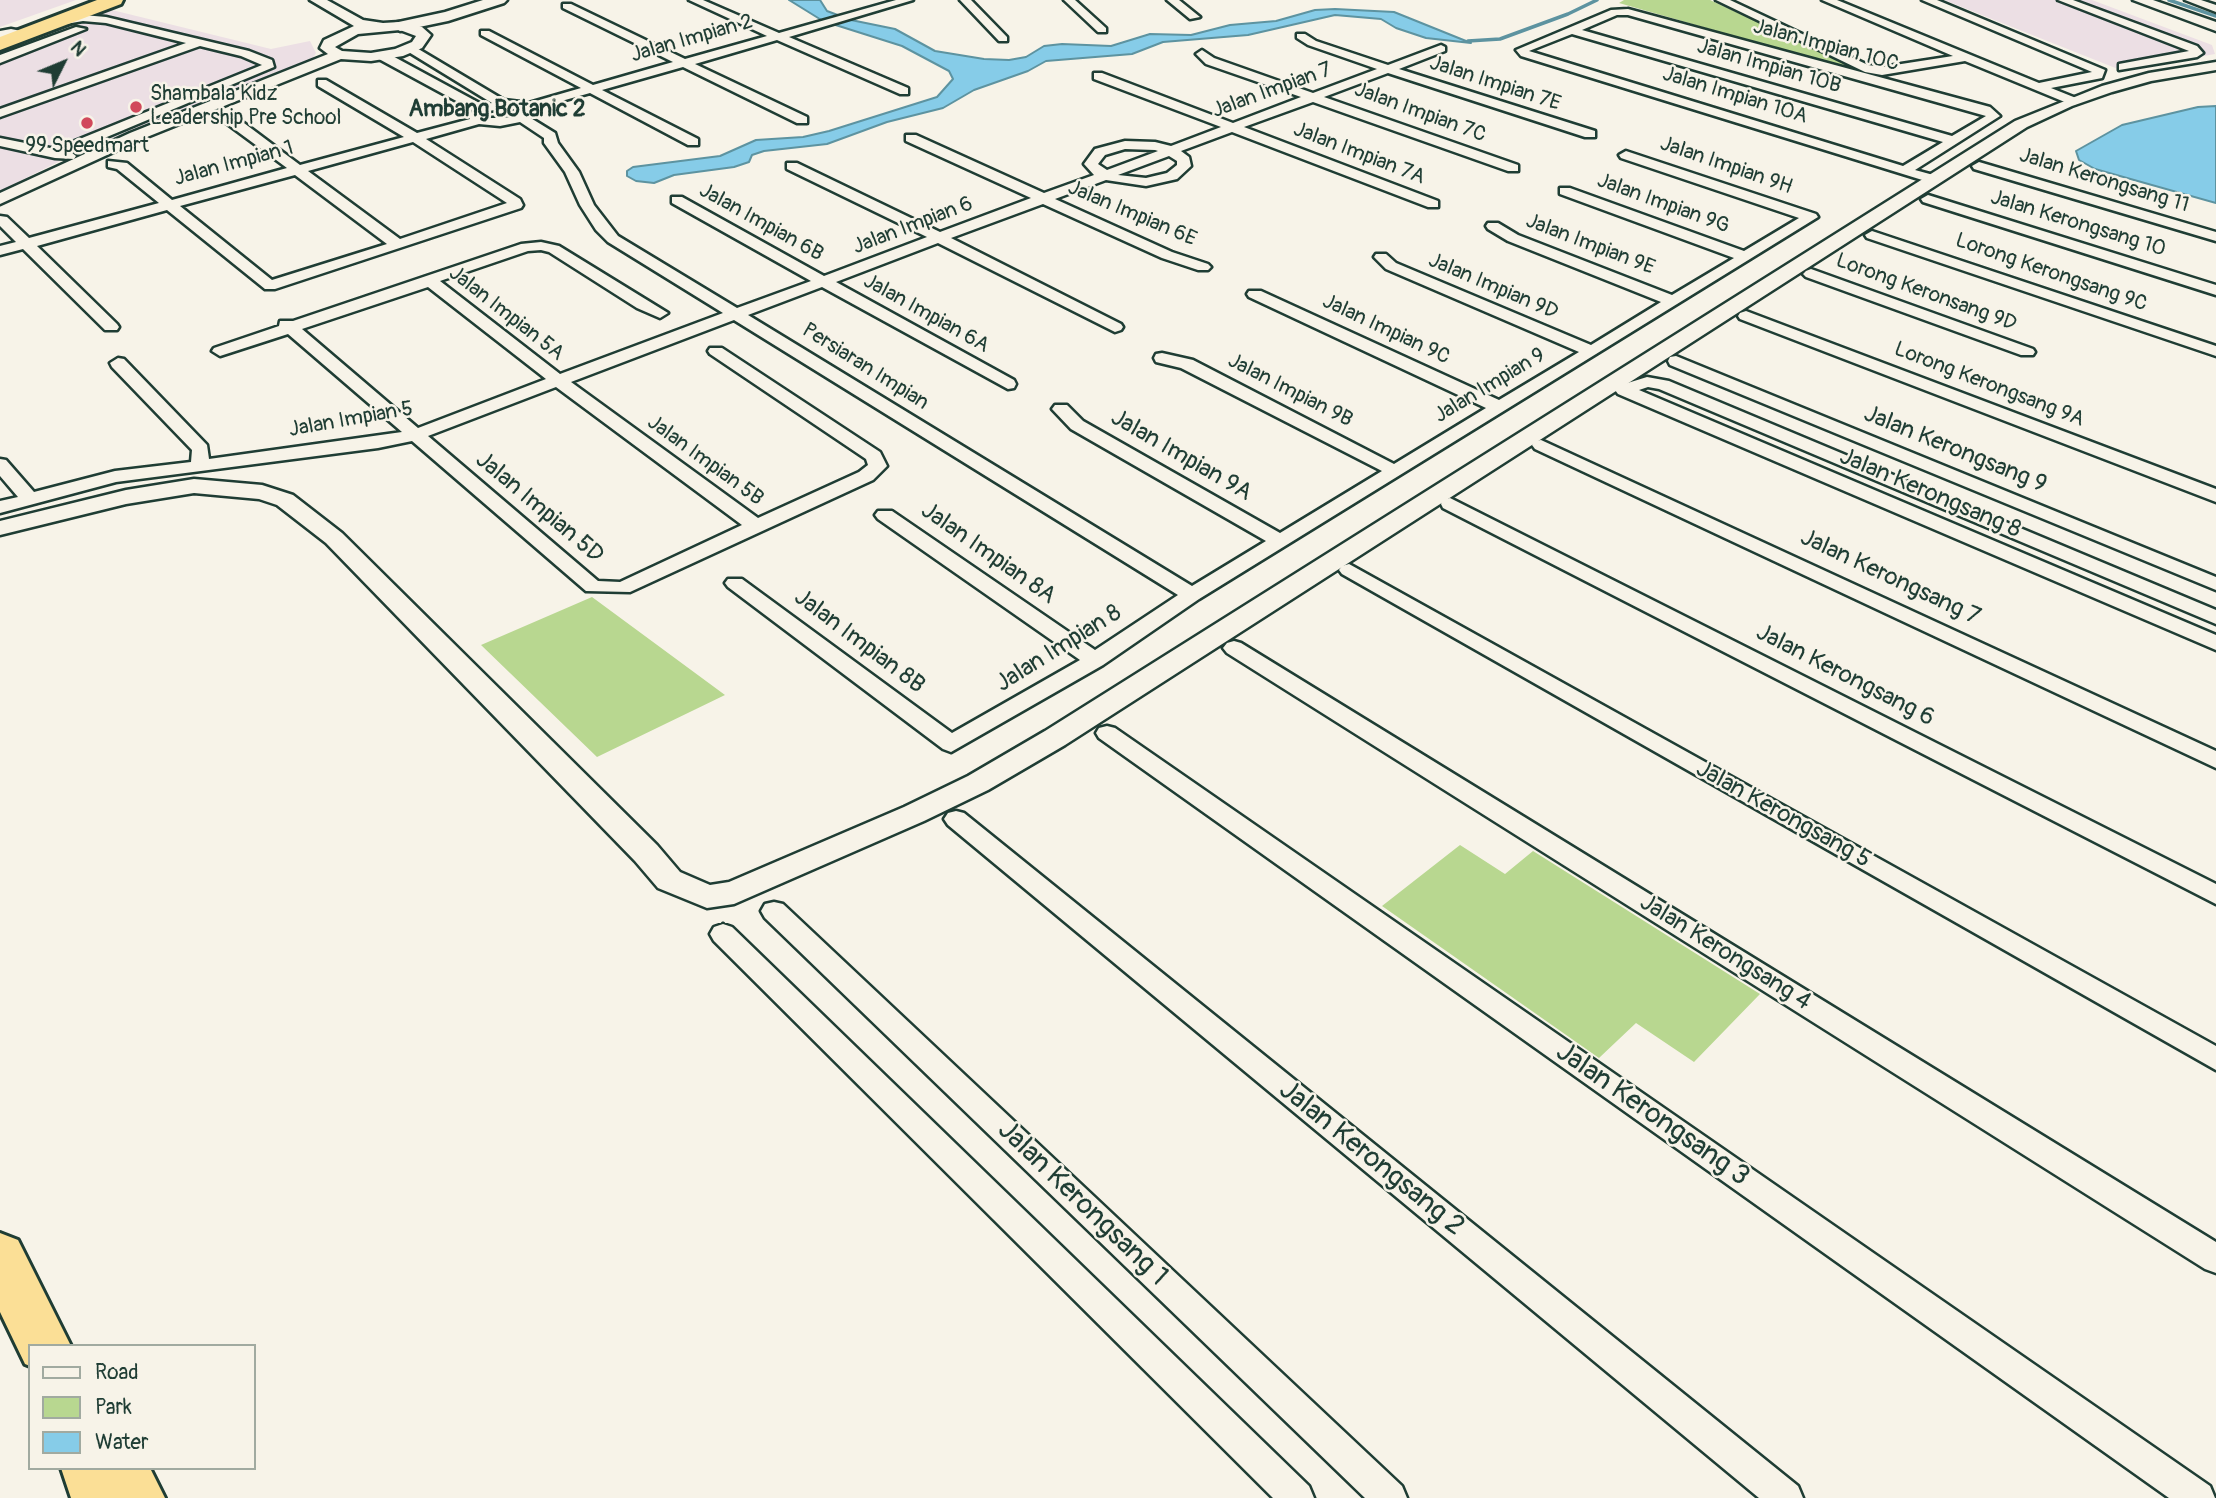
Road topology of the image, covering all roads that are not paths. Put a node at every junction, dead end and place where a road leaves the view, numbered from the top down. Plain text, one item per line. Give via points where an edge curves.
1 (103, 0) edge
2 (114, 0) edge
3 (499, 0) edge
4 (694, 0) edge
5 (908, 0) edge
6 (965, 0) edge
7 (1069, 0) edge
8 (1172, 0) edge
9 (1721, 0) edge
10 (1827, 0) edge
11 (1927, 0) edge
12 (1957, 0) edge
13 (2063, 0) edge
14 (2148, 0) edge
15 (2190, 0) edge
16 (312, 3) edge
17 (567, 6) dead end
18 (2216, 9) edge
19 (449, 16) junction
20 (1194, 17) dead end
21 (106, 20) junction
22 (2216, 21) edge
23 (51, 24) junction
24 (379, 26) junction
25 (400, 26) junction
26 (2216, 27) edge
27 (1102, 30) dead end
28 (1571, 30) junction
29 (422, 32) junction
30 (345, 33) junction
31 (485, 33) dead end
32 (776, 36) junction
33 (1301, 36) dead end
34 (4, 37) edge
35 (177, 38) junction
36 (1003, 39) dead end
37 (199, 42) junction
38 (411, 48) junction
39 (1441, 49) dead end
40 (1202, 54) dead end
41 (339, 55) junction
42 (383, 56) junction
43 (1964, 58) junction
44 (0, 59) edge
45 (684, 61) junction
46 (2216, 66) edge
47 (2123, 67) junction
48 (1388, 69) junction
49 (448, 72) junction
50 (1098, 76) dead end
51 (2149, 77) junction
52 (424, 78) junction
53 (88, 80) junction
54 (464, 82) junction
55 (322, 83) dead end
56 (440, 88) junction
57 (589, 88) junction
58 (2038, 89) junction
59 (904, 91) dead end
60 (1313, 97) junction
61 (2069, 102) junction
62 (501, 103) junction
63 (524, 112) junction
64 (0, 113) edge
65 (480, 115) junction
66 (231, 120) dead end
67 (802, 120) dead end
68 (500, 122) junction
69 (1230, 128) junction
70 (1590, 134) dead end
71 (414, 137) junction
72 (911, 138) dead end
73 (1955, 141) junction
74 (0, 142) edge
75 (693, 142) dead end
76 (551, 143) junction
77 (1170, 150) junction
78 (55, 154) junction
79 (1626, 155) dead end
80 (85, 158) junction
81 (113, 164) dead end
82 (792, 166) dead end
83 (1979, 166) dead end
84 (1513, 168) dead end
85 (298, 169) junction
86 (1904, 171) junction
87 (1104, 176) junction
88 (1930, 189) junction
89 (1564, 191) dead end
90 (0, 199) edge
91 (1045, 199) junction
92 (677, 200) dead end
93 (167, 204) junction
94 (1433, 204) dead end
95 (1811, 217) joint
96 (2, 220) dead end
97 (1493, 226) dead end
98 (1872, 235) dead end
99 (2216, 237) edge
100 (940, 238) junction
101 (25, 244) junction
102 (398, 245) junction
103 (0, 251) edge
104 (1381, 257) dead end
105 (1746, 257) junction
106 (1203, 267) dead end
107 (1811, 274) dead end
108 (430, 281) junction
109 (823, 282) junction
110 (2216, 290) edge
111 (1255, 294) dead end
112 (1674, 301) junction
113 (660, 313) dead end
114 (736, 314) junction
115 (1746, 316) dead end
116 (288, 326) junction
117 (111, 327) dead end
118 (1115, 327) dead end
119 (220, 351) dead end
120 (716, 351) dead end
121 (1592, 351) junction
122 (2216, 351) edge
123 (2027, 352) dead end
124 (1162, 358) dead end
125 (1676, 361) dead end
126 (118, 363) dead end
127 (559, 382) junction
128 (1008, 384) dead end
129 (1499, 407) junction
130 (1061, 410) dead end
131 (414, 435) junction
132 (1541, 445) dead end
133 (1894, 451) junction
134 (0, 464) edge
135 (200, 465) junction
136 (1395, 471) junction
137 (1868, 472) junction
138 (2216, 473) edge
139 (2208, 493) edge
140 (29, 498) junction
141 (1450, 504) dead end
142 (0, 507) edge
143 (886, 515) dead end
144 (756, 526) junction
145 (0, 528) edge
146 (1280, 541) junction
147 (1349, 570) dead end
148 (735, 583) dead end
149 (2216, 584) edge
150 (1192, 594) junction
151 (2216, 618) edge
152 (2216, 643) edge
153 (1234, 648) dead end
154 (1095, 660) junction
155 (1107, 733) dead end
156 (951, 744) joint
157 (2216, 760) edge
158 (956, 820) dead end
159 (2216, 895) edge
160 (774, 911) dead end
161 (723, 934) dead end
162 (2216, 1059) edge
163 (0, 1257) edge
164 (2216, 1259) edge
165 (43, 1344) edge
166 (91, 1470) edge
167 (115, 1470) edge
168 (100, 1498) edge
169 (136, 1498) edge
170 (1297, 1498) edge
171 (1390, 1498) edge
172 (1786, 1498) edge
173 (2197, 1498) edge

1 - 34 highway
2 - 23 highway
3 - 19 main road
4 - 32 street
5 - 32 street, Jalan Impian 2
6 - 36 street
7 - 27 street
8 - 20 street
9 - 43 street via 1865,68 1882,71
10 - 43 street
11 - 58 street via 2099,70 2098,75
12 - 47 street
13 - 47 street via 2197,52
14 - 22 street
14 - 26 street
15 - 18 street
16 - 24 street via 360,24
16 - 30 street
17 - 45 street
19 - 25 main road
19 - 29 main road
21 - 23 street via 83,18
21 - 35 street
21 - 44 street
23 - 34 highway
24 - 25 street
24 - 30 street
25 - 29 street
28 - 73 street, Jalan Impian 10B
28 - 73 street, Jalan Impian 10C via 1615,12 1638,13 1986,110 1994,116
28 - 86 street, Jalan Impian 10A via 1522,50
29 - 38 street via 422,42
30 - 41 street via 327,48
31 - 57 street
32 - 45 street, Jalan Impian 2
32 - 59 street
33 - 48 street, Jalan Impian 7E
35 - 37 street
35 - 53 street via 90,73
37 - 53 street via 105,78
37 - 78 street via 245,53 268,67
38 - 42 street
38 - 49 street
39 - 48 street, Jalan Impian 7
40 - 60 street, Jalan Impian 7C via 1210,61
41 - 42 street
41 - 80 street
42 - 52 street
43 - 58 street
45 - 57 street, Jalan Impian 2
45 - 67 street
46 - 51 street
47 - 51 street
48 - 60 street, Jalan Impian 7
48 - 70 street, Jalan Impian 7E
49 - 52 street
49 - 54 street
50 - 69 street, Jalan Impian 7A
51 - 61 street
52 - 56 street
53 - 64 street
54 - 56 street
54 - 62 street
55 - 71 street
56 - 65 street
57 - 63 street, Jalan Impian 2
57 - 75 street
58 - 61 street
60 - 69 street, Jalan Impian 7
60 - 84 street, Jalan Impian 7C
61 - 88 street via 2021,124
62 - 63 street
62 - 65 street, Jalan Impian 1
63 - 68 street, Jalan Impian 2
63 - 76 street, Persiaran Impian via 550,136
65 - 68 street
65 - 71 street, Jalan Impian 1
66 - 85 street
68 - 76 street via 535,141
69 - 77 street, Jalan Impian 7
69 - 94 street, Jalan Impian 7A
71 - 85 street, Jalan Impian 1
71 - 102 street via 516,205
72 - 91 street, Jalan Impian 6E
73 - 86 street
74 - 78 street
76 - 114 street, Persiaran Impian via 601,227 613,239
77 - 87 street, Jalan Impian 7
77 - 87 street via 1140,145 1100,152 1091,164
77 - 87 street via 1184,160 1184,166 1172,176 1146,182
78 - 80 street
79 - 95 street, Jalan Impian 9H
80 - 90 street
81 - 93 street via 122,166
82 - 100 street
83 - 99 street, Jalan Kerongsang 11
85 - 93 street, Jalan Impian 1
85 - 102 street
86 - 88 street, Jalan Impian 10A
87 - 91 street, Jalan Impian 6
88 - 110 street, Jalan Kerongsang 10
88 - 145 street via 1055,738 914,814 734,893 707,897 670,880 334,538 285,500 262,492 194,486 153,491
89 - 105 street, Jalan Impian 9G
91 - 100 street, Jalan Impian 6
91 - 106 street, Jalan Impian 6E
92 - 109 street, Jalan Impian 6B
93 - 101 street, Jalan Impian 1
93 - 102 street via 270,286
95 - 105 street, Jalan Impian 9
96 - 101 street
97 - 112 street, Jalan Impian 9E
98 - 122 street, Lorong Kerongsang 9C
100 - 109 street, Jalan Impian 6
100 - 118 street
101 - 103 street, Jalan Impian 1
101 - 117 street
104 - 121 street, Jalan Impian 9D via 1391,266
105 - 112 street, Jalan Impian 9
107 - 123 street, Lorong Keronsang 9D
108 - 113 street, Jalan Impian 5A via 513,251 541,246 554,249
108 - 116 street
108 - 127 street, Jalan Impian 5A
109 - 114 street, Jalan Impian 6
109 - 128 street, Jalan Impian 6A
111 - 129 street, Jalan Impian 9C
112 - 121 street, Jalan Impian 9
114 - 127 street, Jalan Impian 5
114 - 150 street, Persiaran Impian
115 - 139 street, Lorong Kerongsang 9A
116 - 119 street
116 - 131 street, Jalan Impian 5D
120 - 144 street, Jalan Impian 5B via 874,456 878,466 866,476
121 - 129 street, Jalan Impian 9
124 - 136 street, Jalan Impian 9B via 1187,364
125 - 133 street, Jalan Kerongsang 9
126 - 135 street via 201,449
127 - 131 street, Jalan Impian 5
127 - 144 street, Jalan Impian 5B
129 - 136 street, Jalan Impian 9
130 - 146 street, Jalan Impian 9A via 1077,425
131 - 135 street, Jalan Impian 5
131 - 144 street, Jalan Impian 5D via 593,586 623,588
132 - 157 street, Jalan Kerongsang 7
133 - 137 street
133 - 149 street, Jalan Kerongsang 9
134 - 140 street
135 - 140 street, Jalan Impian 5 via 115,477
136 - 146 street, Jalan Impian 9
137 - 151 street
137 - 152 street, Jalan Kerongsang 8 via 1663,385 1647,382 1624,390
138 - 139 street
140 - 142 street, Jalan Impian 5
141 - 159 street, Jalan Kerongsang 6
143 - 154 street, Jalan Impian 8A
146 - 150 street, Jalan Impian 9
147 - 162 street, Jalan Kerongsang 5
148 - 156 street, Jalan Impian 8B
150 - 154 street, Jalan Impian 8
153 - 164 street, Jalan Kerongsang 4
154 - 156 street, Jalan Impian 8
155 - 173 street, Jalan Kerongsang 3
158 - 172 street, Jalan Kerongsang 2
160 - 171 street, Jalan Kerongsang 1
161 - 170 street
163 - 165 highway
166 - 168 highway
167 - 169 highway

